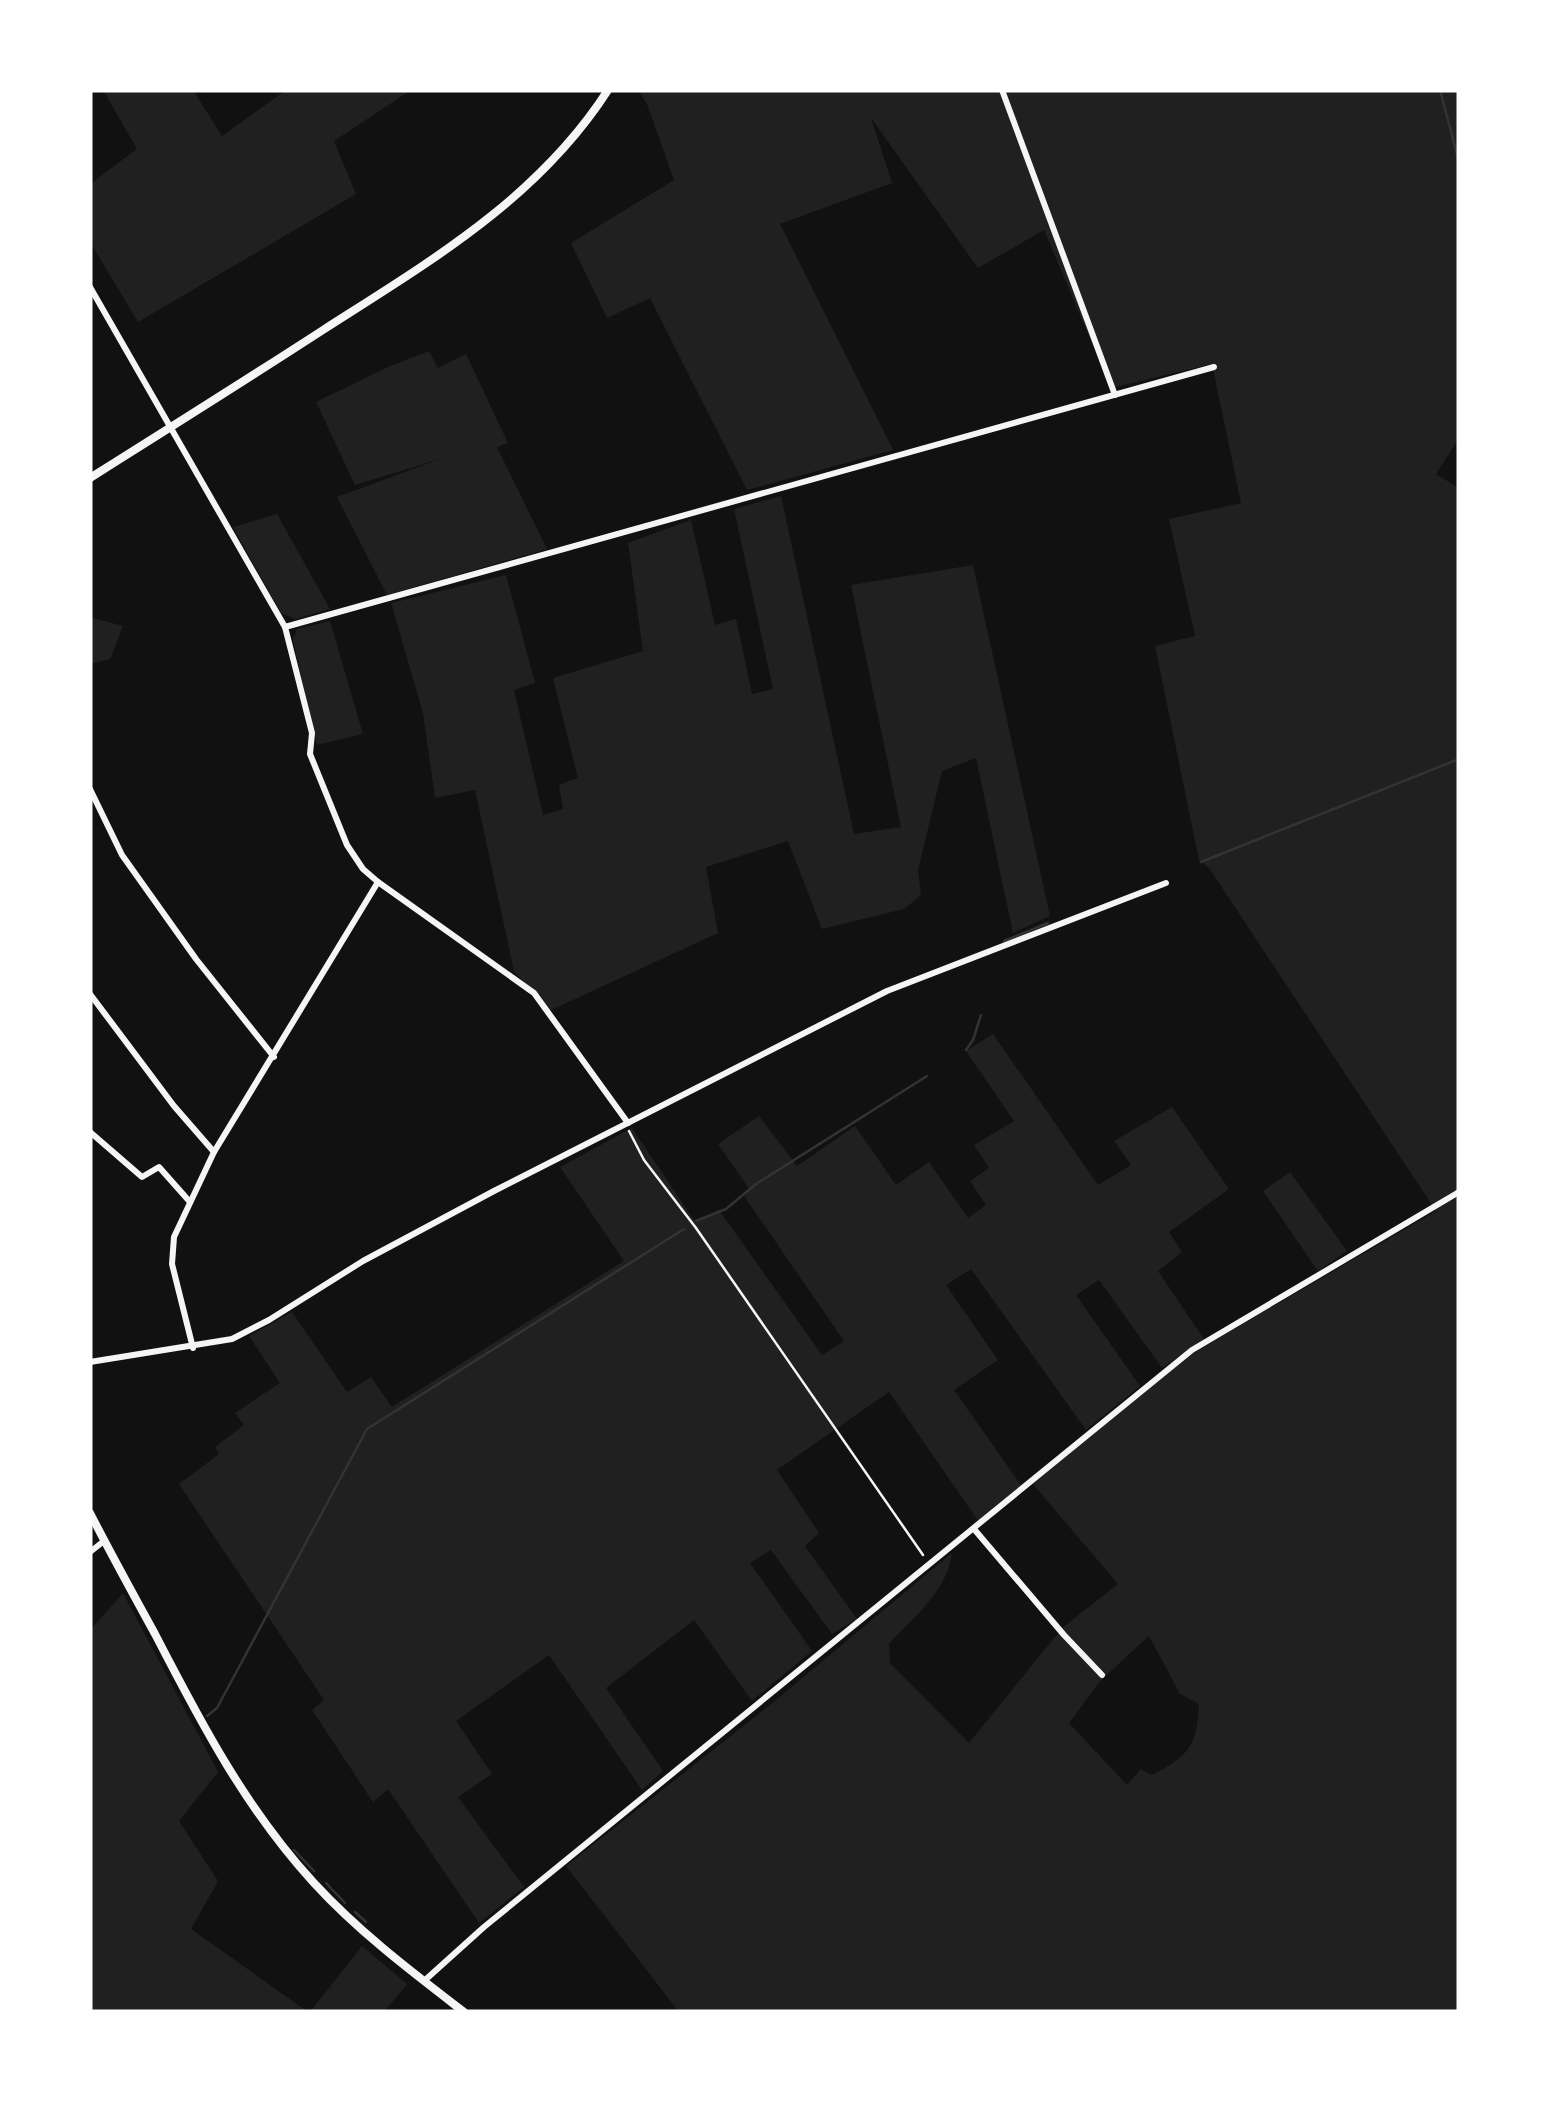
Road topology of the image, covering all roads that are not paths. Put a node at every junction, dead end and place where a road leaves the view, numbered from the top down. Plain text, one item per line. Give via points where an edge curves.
1 (608, 90) edge
2 (1002, 90) edge
3 (90, 287) edge
4 (1214, 367) dead end
5 (1115, 395) junction
6 (171, 427) junction
7 (90, 478) edge
8 (285, 628) junction
9 (90, 790) edge
10 (378, 882) junction
11 (1166, 883) dead end
12 (90, 994) edge
13 (274, 1057) junction
14 (626, 1124) junction
15 (90, 1132) edge
16 (214, 1152) junction
17 (1459, 1192) edge
18 (190, 1202) junction
19 (193, 1348) junction
20 (90, 1362) edge
21 (90, 1514) edge
22 (974, 1529) junction
23 (104, 1542) junction
24 (90, 1552) edge
25 (1102, 1674) dead end
26 (424, 1980) junction
27 (464, 2012) edge

1 - 6 street via 562,150 495,216
2 - 5 street
3 - 6 street
4 - 5 street
5 - 8 street
6 - 7 street
6 - 8 street
8 - 10 street via 312,734 310,754 347,845
9 - 13 street via 122,855
10 - 13 street
10 - 14 street via 534,993
11 - 14 street via 886,991
12 - 16 street
13 - 16 street
14 - 19 street via 363,1262 232,1340
15 - 18 street via 142,1177 159,1167
16 - 18 street
17 - 22 street via 1192,1350
18 - 19 street via 171,1255
19 - 20 street
21 - 23 street
22 - 25 street
22 - 26 street
23 - 24 street
23 - 26 street via 228,1771 267,1828 343,1913
26 - 27 street

